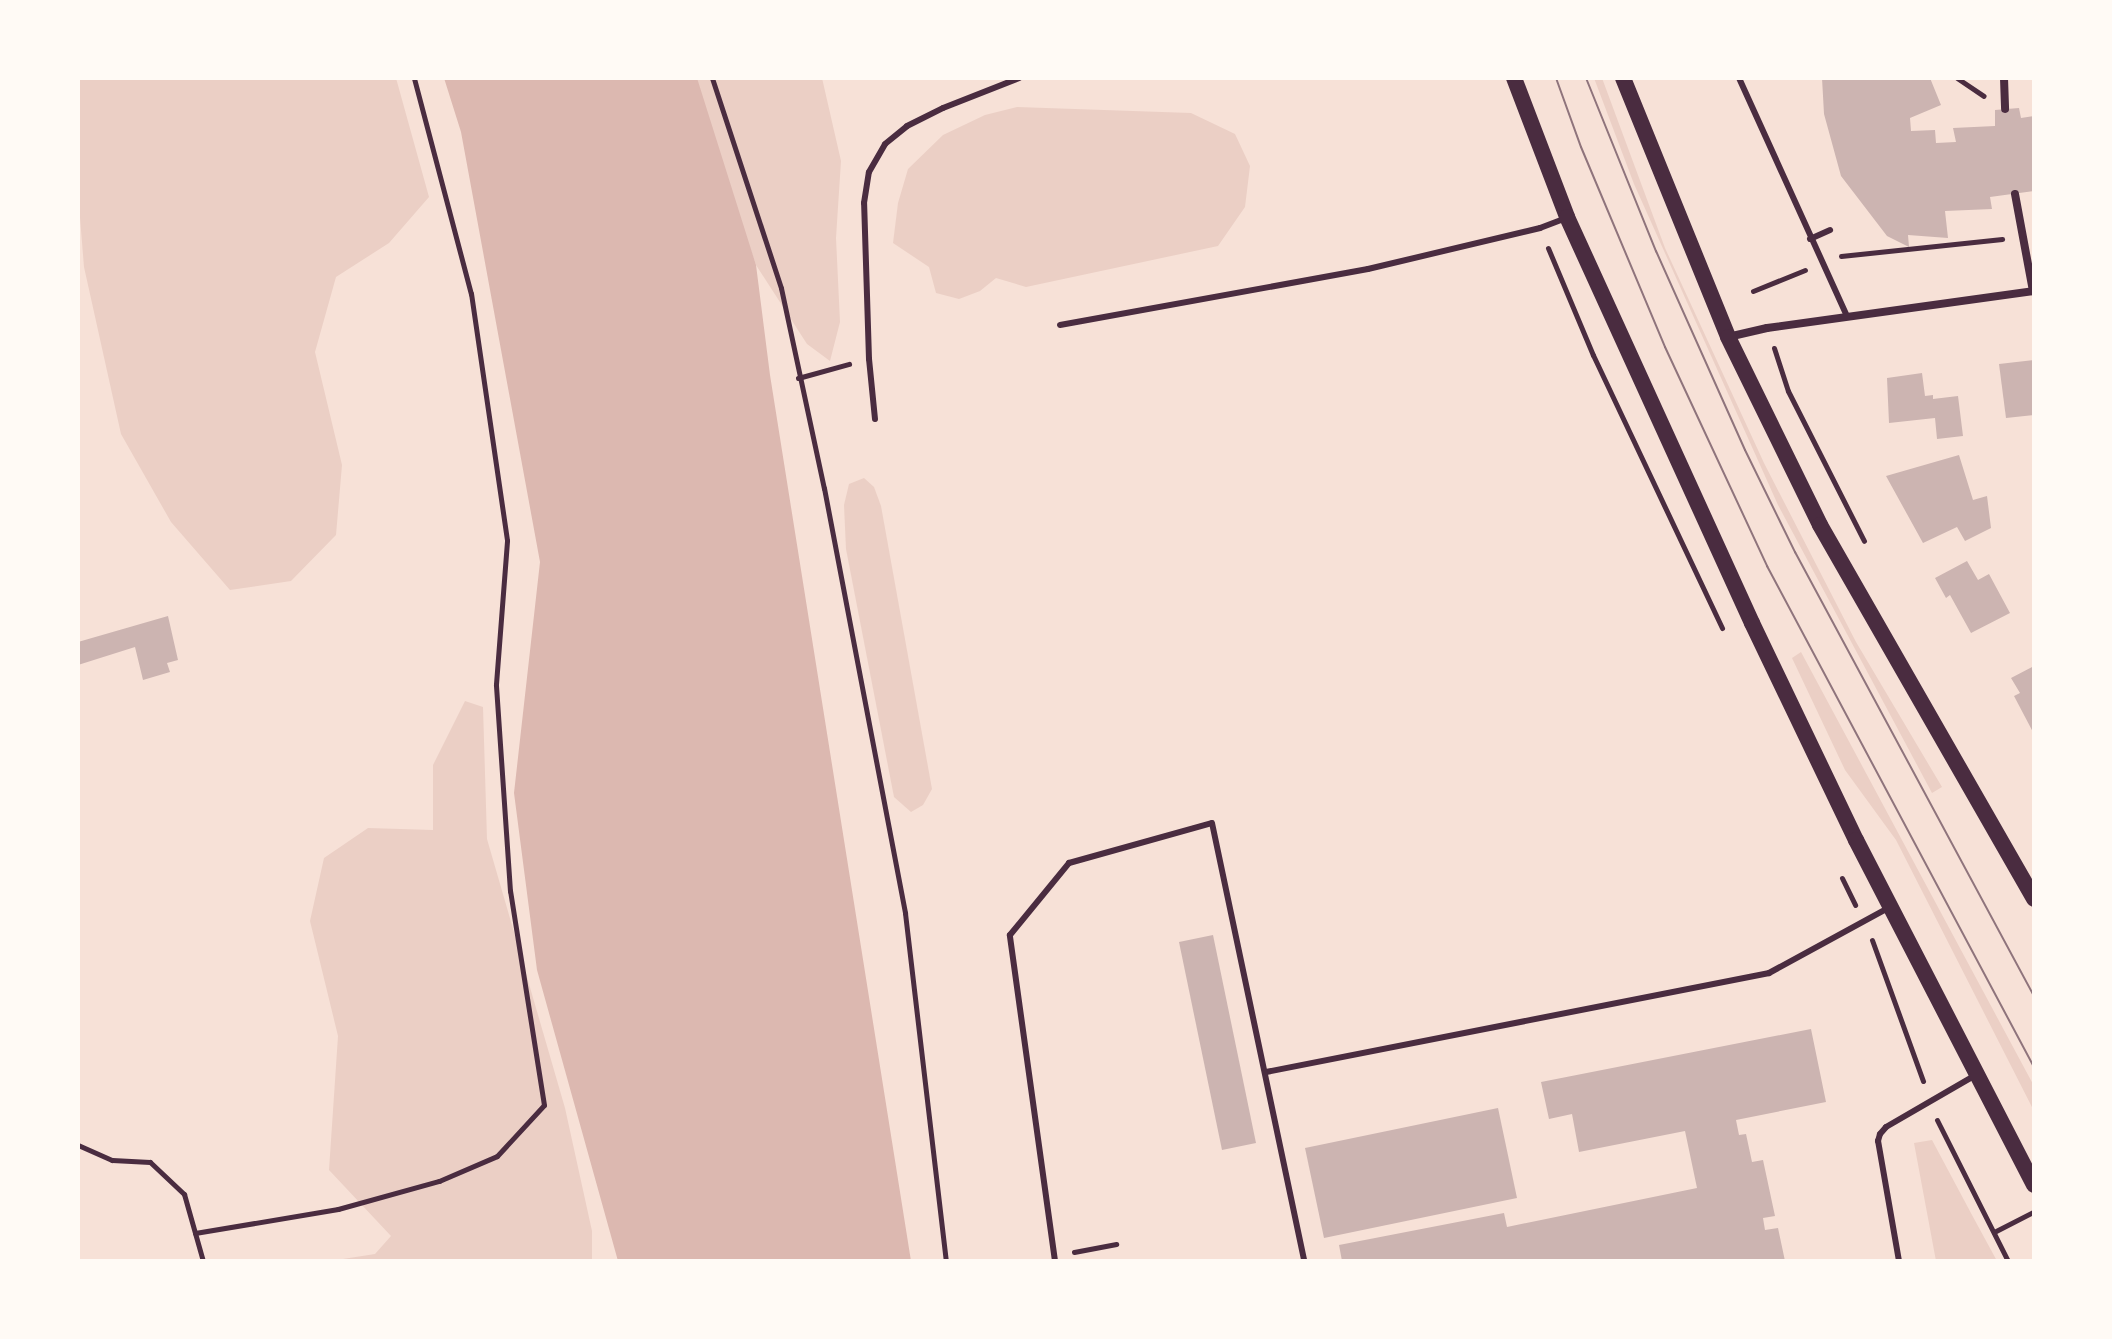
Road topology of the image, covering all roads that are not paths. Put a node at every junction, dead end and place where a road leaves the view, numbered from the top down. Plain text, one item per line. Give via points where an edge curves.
1 (1019, 78) edge
2 (1514, 78) edge
3 (1623, 78) edge
4 (1739, 78) edge
5 (2004, 78) edge
6 (2005, 109) dead end
7 (2015, 194) dead end
8 (1567, 217) junction
9 (1830, 230) dead end
10 (1810, 239) junction
11 (2033, 291) edge
12 (1847, 316) junction
13 (1060, 325) dead end
14 (1728, 337) junction
15 (875, 419) dead end
16 (2034, 899) edge
17 (1891, 906) junction
18 (1266, 1072) junction
19 (1974, 1076) junction
20 (2034, 1185) edge
21 (1055, 1261) edge
22 (1304, 1261) edge
23 (1899, 1261) edge

1 - 15 lane via 907,126 885,144 869,172 864,203
2 - 8 main road
3 - 14 main road
4 - 10 lane
5 - 6 street
7 - 11 street
8 - 13 lane via 1368,269
8 - 17 main road via 1758,636
9 - 10 lane
10 - 12 lane
11 - 12 street
12 - 14 street
14 - 16 main road via 1864,607
17 - 18 lane via 1769,973
17 - 19 main road
18 - 21 lane via 1212,823 1069,863 1010,935
18 - 22 lane
19 - 20 main road
19 - 23 lane via 1880,1134

